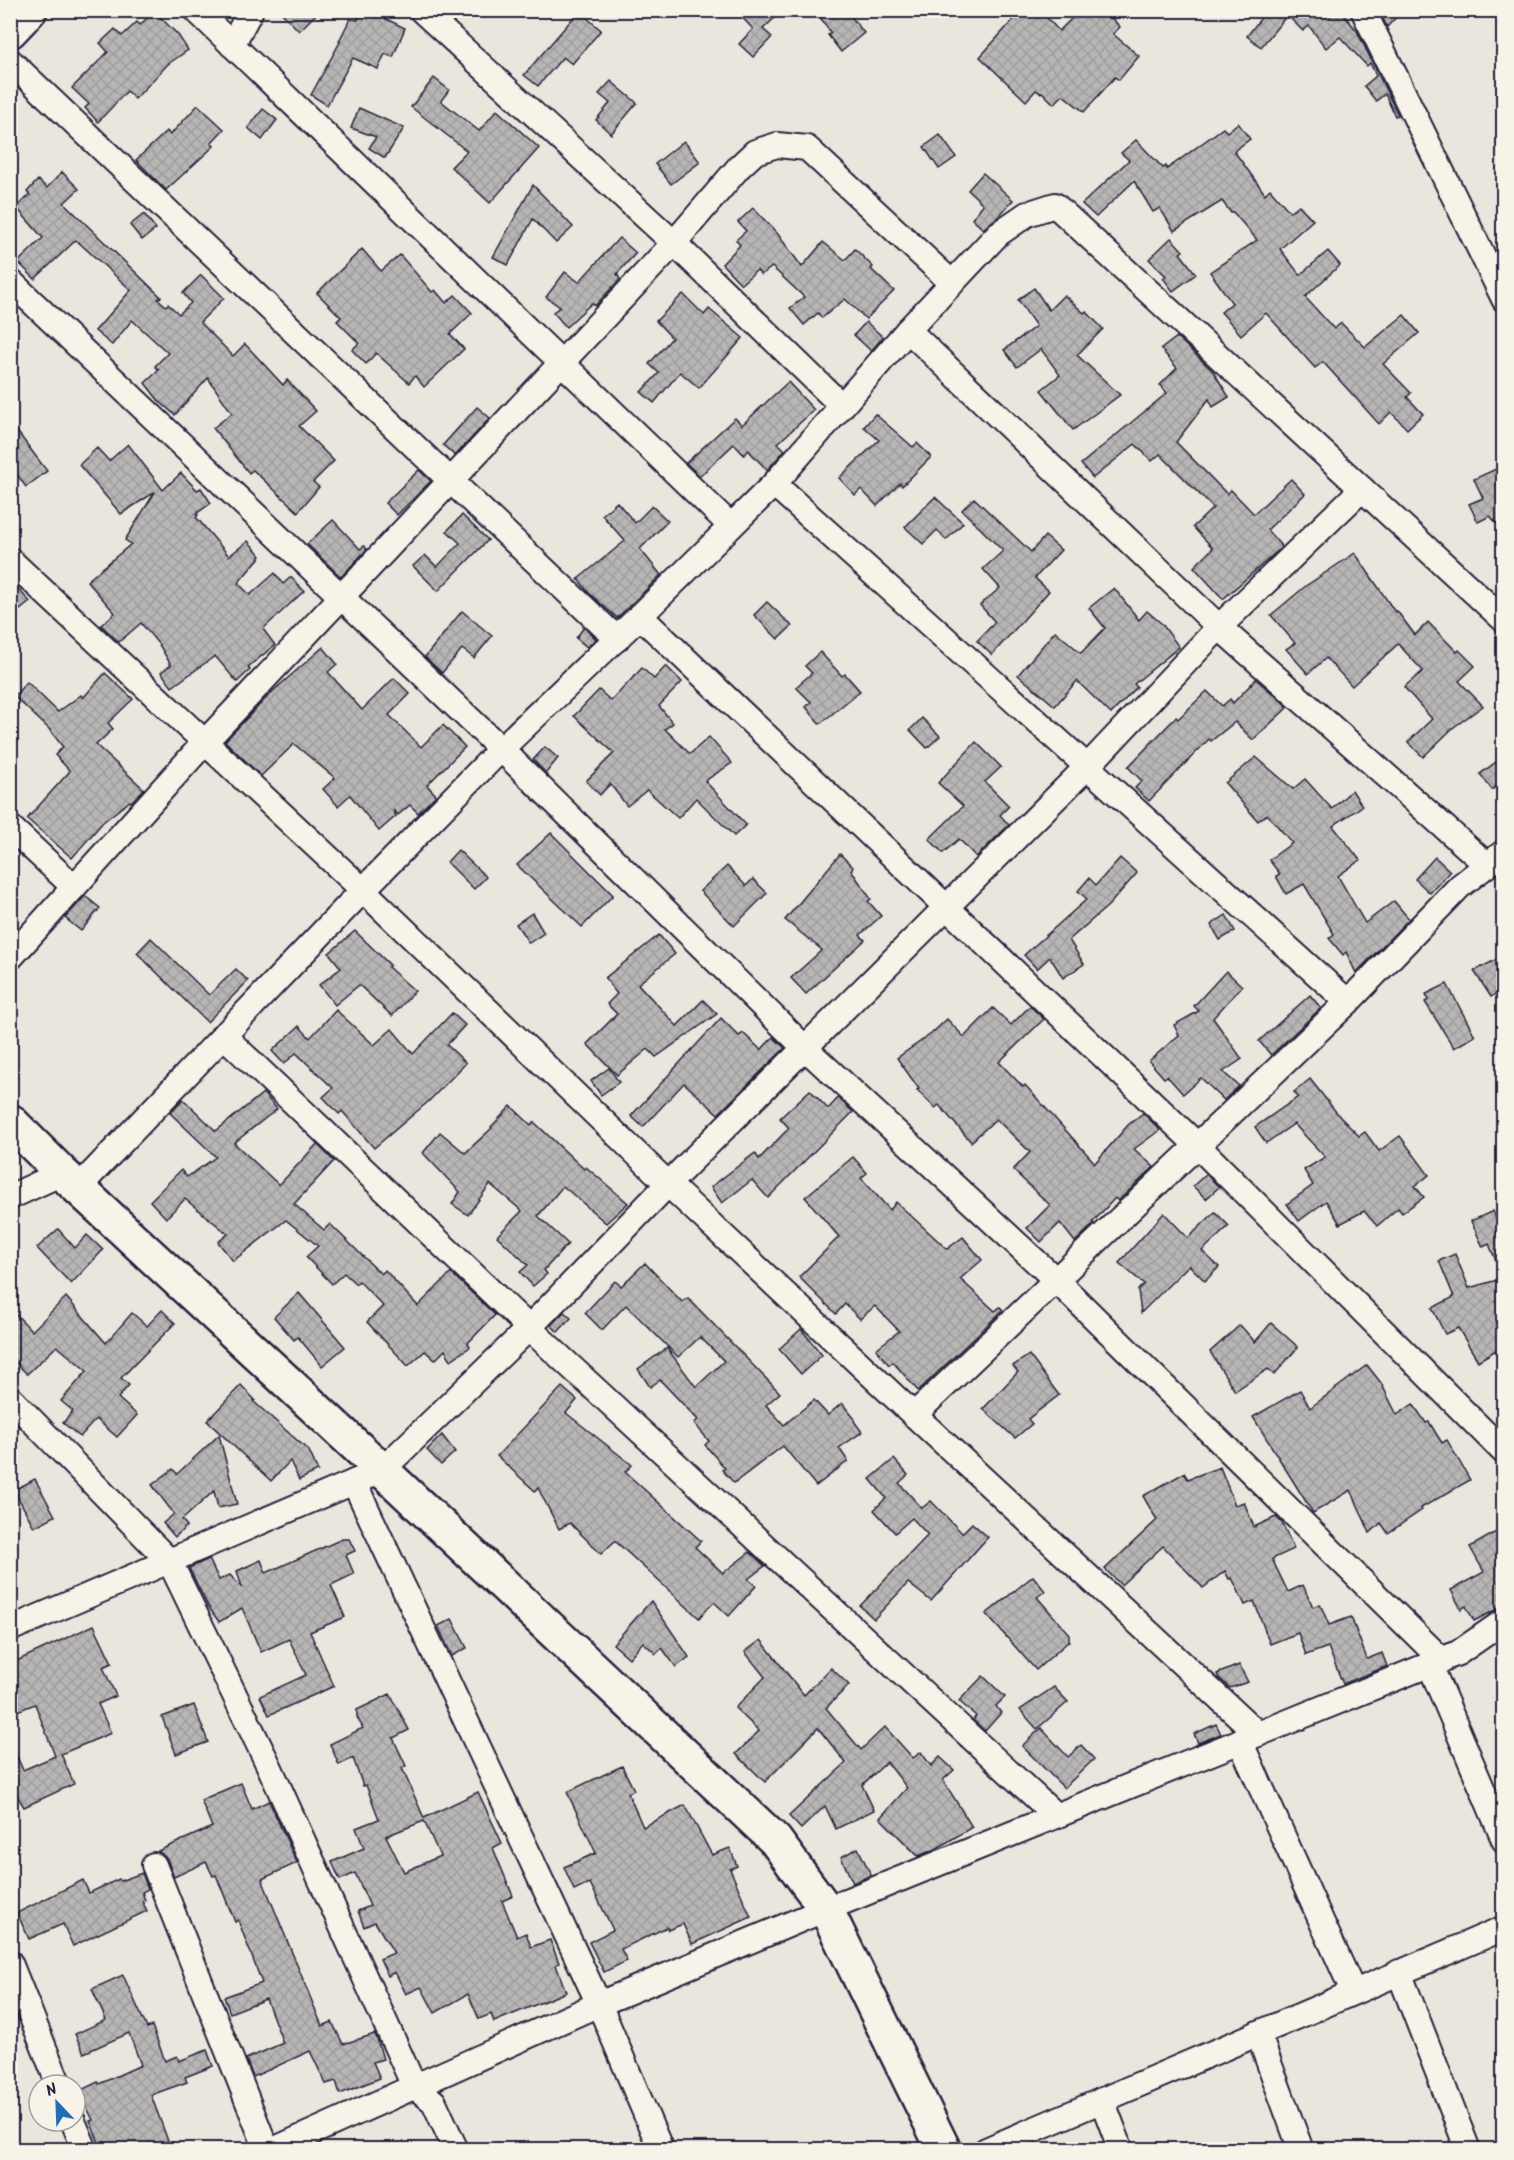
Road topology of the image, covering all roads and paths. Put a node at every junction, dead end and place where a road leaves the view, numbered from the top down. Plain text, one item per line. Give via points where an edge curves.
1 (30, 10) edge
2 (196, 10) edge
3 (250, 10) edge
4 (421, 10) edge
5 (1363, 10) edge
6 (10, 31) edge
7 (232, 45) junction
8 (10, 61) edge
9 (674, 243) junction
10 (10, 281) edge
11 (952, 283) junction
12 (1503, 299) edge
13 (908, 330) junction
14 (563, 363) junction
15 (842, 406) junction
16 (450, 480) junction
17 (774, 484) junction
18 (1362, 489) junction
19 (731, 526) junction
20 (10, 560) edge
21 (341, 597) junction
22 (640, 616) junction
23 (1503, 621) edge
24 (1219, 627) junction
25 (616, 639) junction
26 (205, 742) junction
27 (501, 749) junction
28 (1088, 766) junction
29 (10, 827) edge
30 (1496, 858) edge
31 (74, 887) junction
32 (363, 890) junction
33 (947, 906) junction
34 (10, 958) edge
35 (1348, 1002) junction
36 (223, 1035) junction
37 (804, 1047) junction
38 (10, 1121) edge
39 (1198, 1146) junction
40 (70, 1181) junction
41 (668, 1184) junction
42 (10, 1197) edge
43 (1056, 1280) junction
44 (529, 1328) junction
45 (15, 1409) edge
46 (914, 1415) junction
47 (1503, 1452) edge
48 (368, 1476) junction
49 (170, 1562) junction
50 (1503, 1620) edge
51 (10, 1629) edge
52 (1436, 1662) junction
53 (1249, 1738) junction
54 (1055, 1815) junction
55 (1503, 1840) edge
56 (154, 1865) dead end
57 (826, 1909) junction
58 (1503, 1928) edge
59 (10, 1963) edge
60 (1399, 1972) junction
61 (1353, 1991) junction
62 (599, 2004) junction
63 (1258, 2033) junction
64 (54, 2073) edge
65 (414, 2086) junction
66 (1102, 2100) junction
67 (78, 2133) edge
68 (85, 2150) edge
69 (267, 2150) edge
70 (273, 2150) edge
71 (456, 2150) edge
72 (661, 2150) edge
73 (944, 2150) edge
74 (986, 2150) edge
75 (1121, 2150) edge
76 (1300, 2150) edge
77 (1468, 2150) edge

1 - 6 street
2 - 7 street
3 - 7 street
4 - 9 street
5 - 12 street
7 - 14 street
8 - 16 street
9 - 11 street via 755,152 777,145 807,148
9 - 14 street
9 - 15 street
10 - 21 street
11 - 13 street
11 - 18 street via 998,234 1027,214 1055,205
13 - 15 street
13 - 24 street
14 - 16 street
14 - 19 street
15 - 17 street
16 - 21 street
16 - 25 street
17 - 19 street
17 - 28 street
18 - 23 street
18 - 24 street
19 - 22 street
20 - 26 street
21 - 26 street
21 - 27 street
22 - 25 street
22 - 33 street
24 - 28 street
24 - 30 street
25 - 27 street
26 - 31 street
26 - 32 street
27 - 32 street
27 - 37 street
28 - 33 street
28 - 35 street
29 - 31 street
30 - 35 street via 1460,886
31 - 34 street
32 - 36 street
32 - 41 street
33 - 37 street
33 - 39 street
35 - 39 street
36 - 40 street
36 - 44 street
37 - 41 street
37 - 43 street
38 - 40 street
39 - 43 street
39 - 47 street
40 - 42 street
40 - 48 street
41 - 44 street
41 - 46 street
43 - 46 street
43 - 52 street
44 - 48 street
44 - 54 street
45 - 49 street
46 - 53 street
48 - 49 street
48 - 57 street via 775,1840
48 - 62 street
49 - 51 street
49 - 65 street via 270,1768
50 - 52 street via 1458,1653
52 - 53 street
52 - 55 street
53 - 54 street
53 - 61 street
54 - 57 street
56 - 69 street
57 - 62 street
57 - 73 street
58 - 60 street
59 - 64 street
60 - 61 street
60 - 77 street
61 - 63 street
62 - 65 street
62 - 72 street
63 - 66 street
63 - 76 street
65 - 70 street
65 - 71 street via 434,2102
66 - 74 street
66 - 75 street
67 - 68 street

